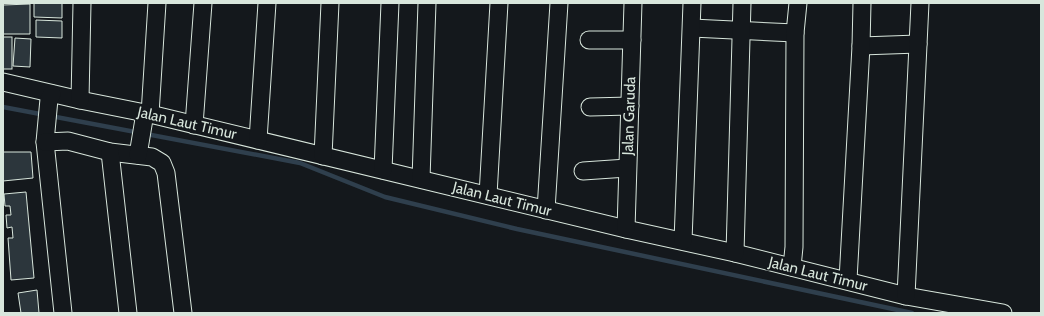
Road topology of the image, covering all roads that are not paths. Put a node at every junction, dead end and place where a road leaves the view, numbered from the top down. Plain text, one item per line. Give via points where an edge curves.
1 (82, 3) edge
2 (157, 3) edge
3 (202, 3) edge
4 (267, 3) edge
5 (330, 3) edge
6 (390, 3) edge
7 (427, 3) edge
8 (499, 3) edge
9 (559, 3) edge
10 (633, 3) edge
11 (692, 3) edge
12 (742, 3) edge
13 (798, 3) edge
14 (862, 3) edge
15 (920, 3) edge
16 (692, 28) junction
17 (740, 31) junction
18 (795, 33) junction
19 (589, 40) dead end
20 (632, 40) junction
21 (918, 44) junction
22 (861, 46) junction
23 (3, 82) edge
24 (50, 96) junction
25 (80, 100) junction
26 (630, 106) junction
27 (590, 107) dead end
28 (146, 116) junction
29 (194, 125) junction
30 (258, 140) junction
31 (45, 142) junction
32 (138, 150) junction
33 (110, 152) junction
34 (323, 156) junction
35 (628, 168) junction
36 (383, 170) junction
37 (582, 171) dead end
38 (421, 179) junction
39 (488, 195) junction
40 (546, 210) junction
41 (626, 229) junction
42 (683, 241) junction
43 (735, 253) junction
44 (792, 268) junction
45 (848, 280) junction
46 (906, 296) junction
47 (63, 313) edge
48 (128, 313) edge
49 (183, 313) edge
50 (1000, 313) edge

1 - 25 street
2 - 28 street
3 - 29 street
4 - 30 street
5 - 34 street
6 - 36 street
7 - 38 street
8 - 39 street
9 - 40 street
10 - 20 street, Jalan Garuda
11 - 16 street
12 - 17 street
13 - 18 street
14 - 22 street
15 - 21 street
16 - 17 street
16 - 42 street
17 - 18 street
17 - 43 street
18 - 44 street
19 - 20 street
20 - 26 street, Jalan Garuda
21 - 22 street
21 - 46 street
22 - 45 street
23 - 24 street, Jalan Laut Timur
24 - 25 street, Jalan Laut Timur
24 - 31 street
25 - 28 street, Jalan Laut Timur
26 - 27 street
26 - 35 street, Jalan Garuda
28 - 29 street, Jalan Laut Timur
28 - 32 street
29 - 30 street, Jalan Laut Timur
30 - 34 street, Jalan Laut Timur
31 - 33 street via 68,141
31 - 47 street
32 - 33 street
32 - 49 street via 158,159 165,167
33 - 48 street
34 - 36 street, Jalan Laut Timur
35 - 37 street
35 - 41 street, Jalan Garuda
36 - 38 street, Jalan Laut Timur
38 - 39 street, Jalan Laut Timur
39 - 40 street, Jalan Laut Timur
40 - 41 street, Jalan Laut Timur
41 - 42 street, Jalan Laut Timur
42 - 43 street, Jalan Laut Timur
43 - 44 street, Jalan Laut Timur
44 - 45 street, Jalan Laut Timur
45 - 46 street, Jalan Laut Timur
46 - 50 street, Jalan Laut Timur

